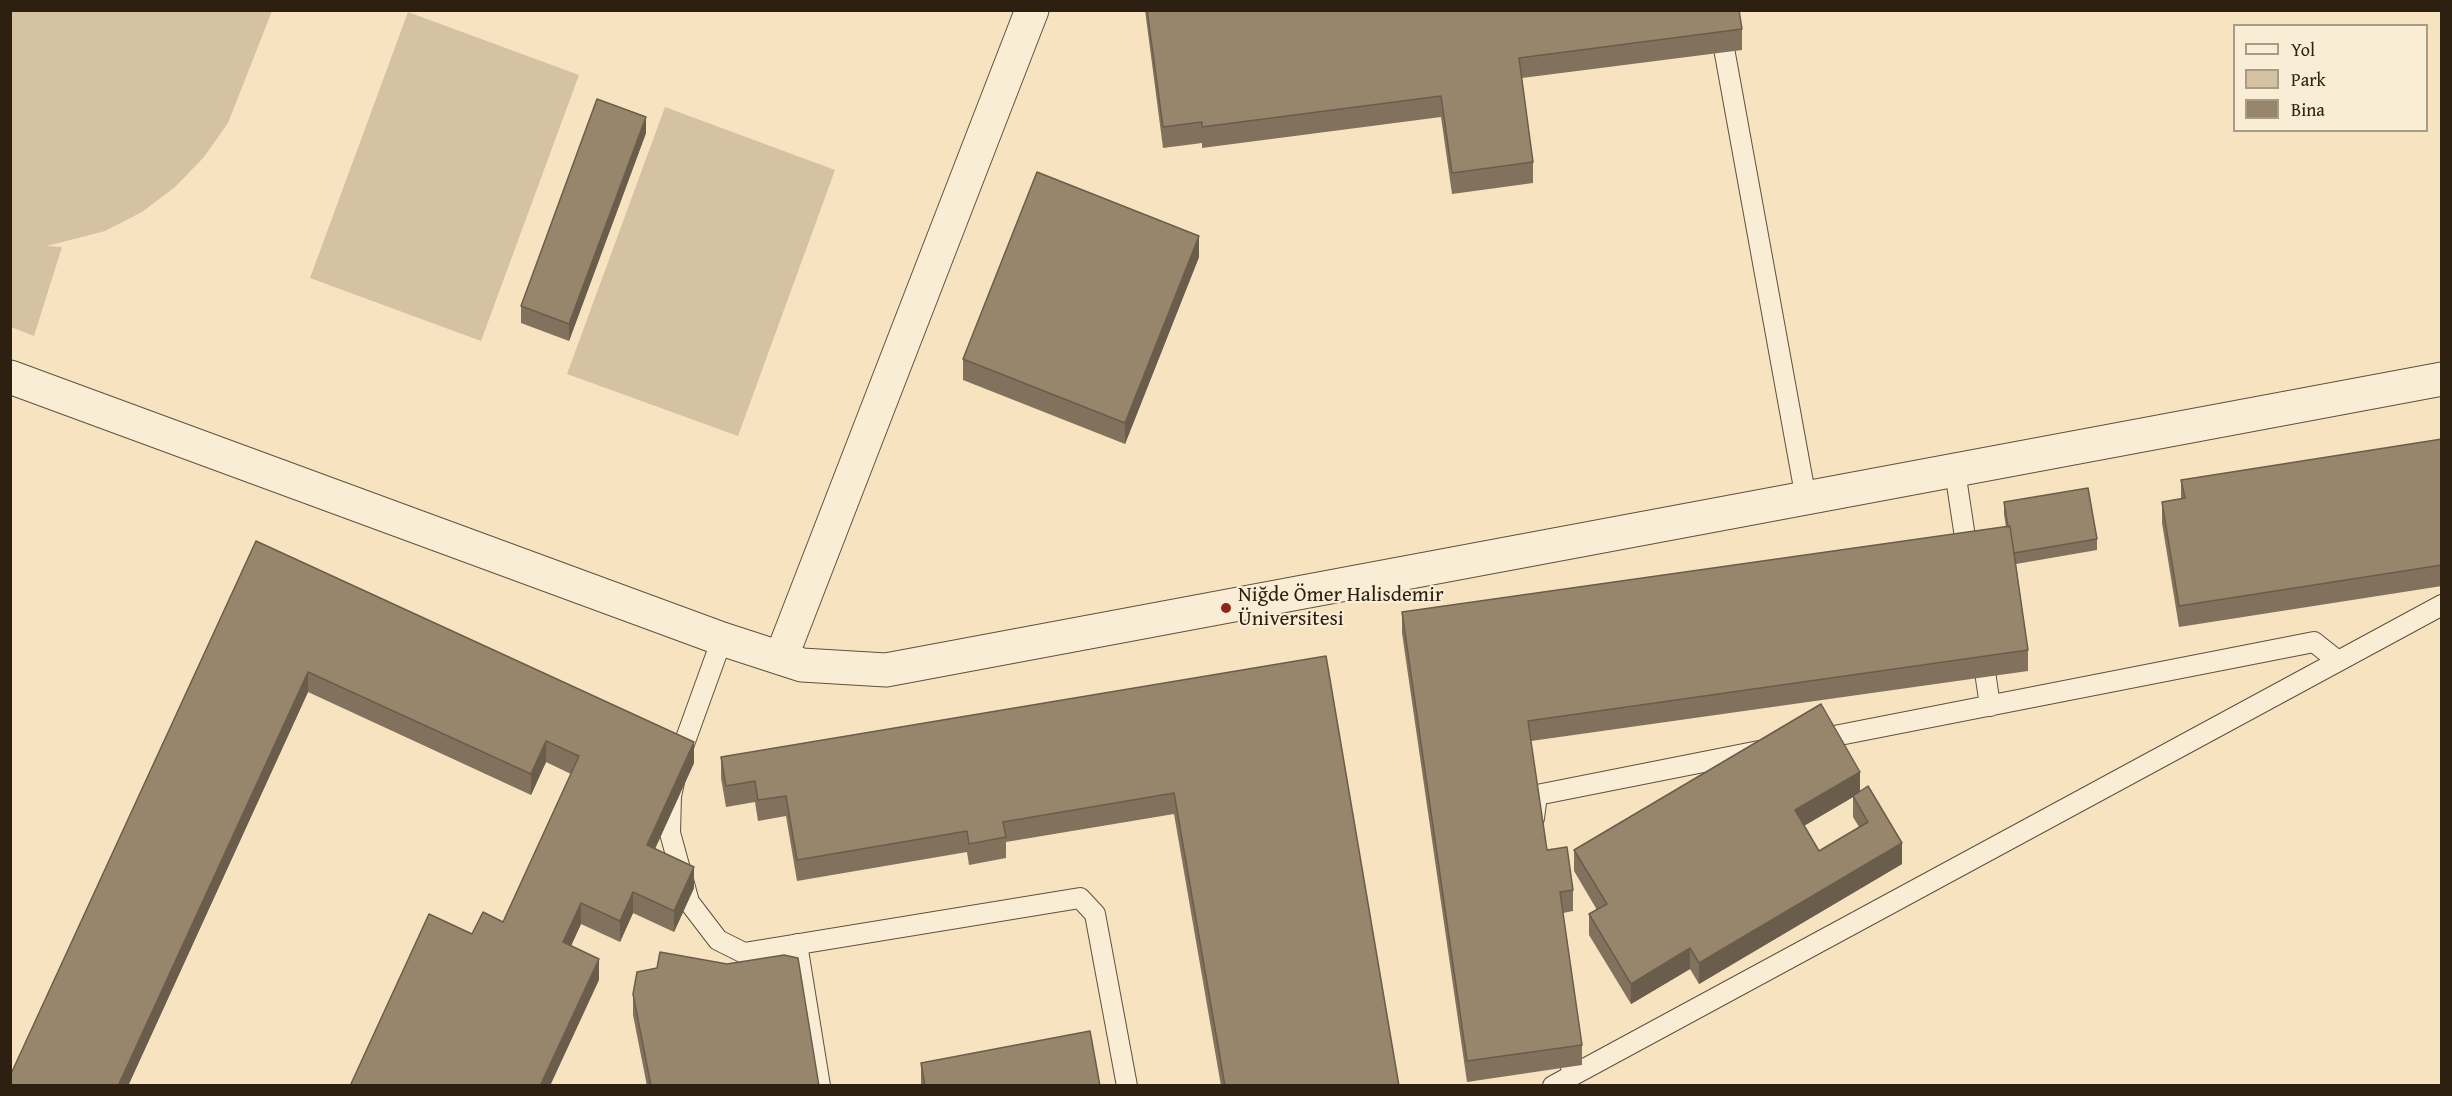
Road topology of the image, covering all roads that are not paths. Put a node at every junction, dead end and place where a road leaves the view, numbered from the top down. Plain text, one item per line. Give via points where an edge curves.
1 (1032, 10) edge
2 (1717, 10) edge
3 (10, 377) edge
4 (2442, 379) edge
5 (1955, 471) junction
6 (1806, 499) junction
7 (1970, 576) edge
8 (2442, 605) edge
9 (1979, 635) edge
10 (722, 639) junction
11 (781, 658) junction
12 (2338, 661) junction
13 (1990, 706) junction
14 (1534, 840) edge
15 (797, 944) junction
16 (1559, 1020) edge
17 (1573, 1075) junction
18 (820, 1086) edge
19 (1127, 1086) edge
20 (1553, 1086) edge

1 - 11 street
2 - 6 lane
3 - 10 street
4 - 5 street
5 - 6 street
5 - 7 lane
6 - 11 street via 896,669 802,665
8 - 12 lane
9 - 13 lane
10 - 11 street
10 - 15 lane via 680,755 671,796 670,833 689,902 718,940 744,953
12 - 13 lane via 2314,642
12 - 17 lane
13 - 14 lane via 1537,795
15 - 18 lane
15 - 19 lane via 1080,898 1095,914
16 - 17 lane
17 - 20 lane

